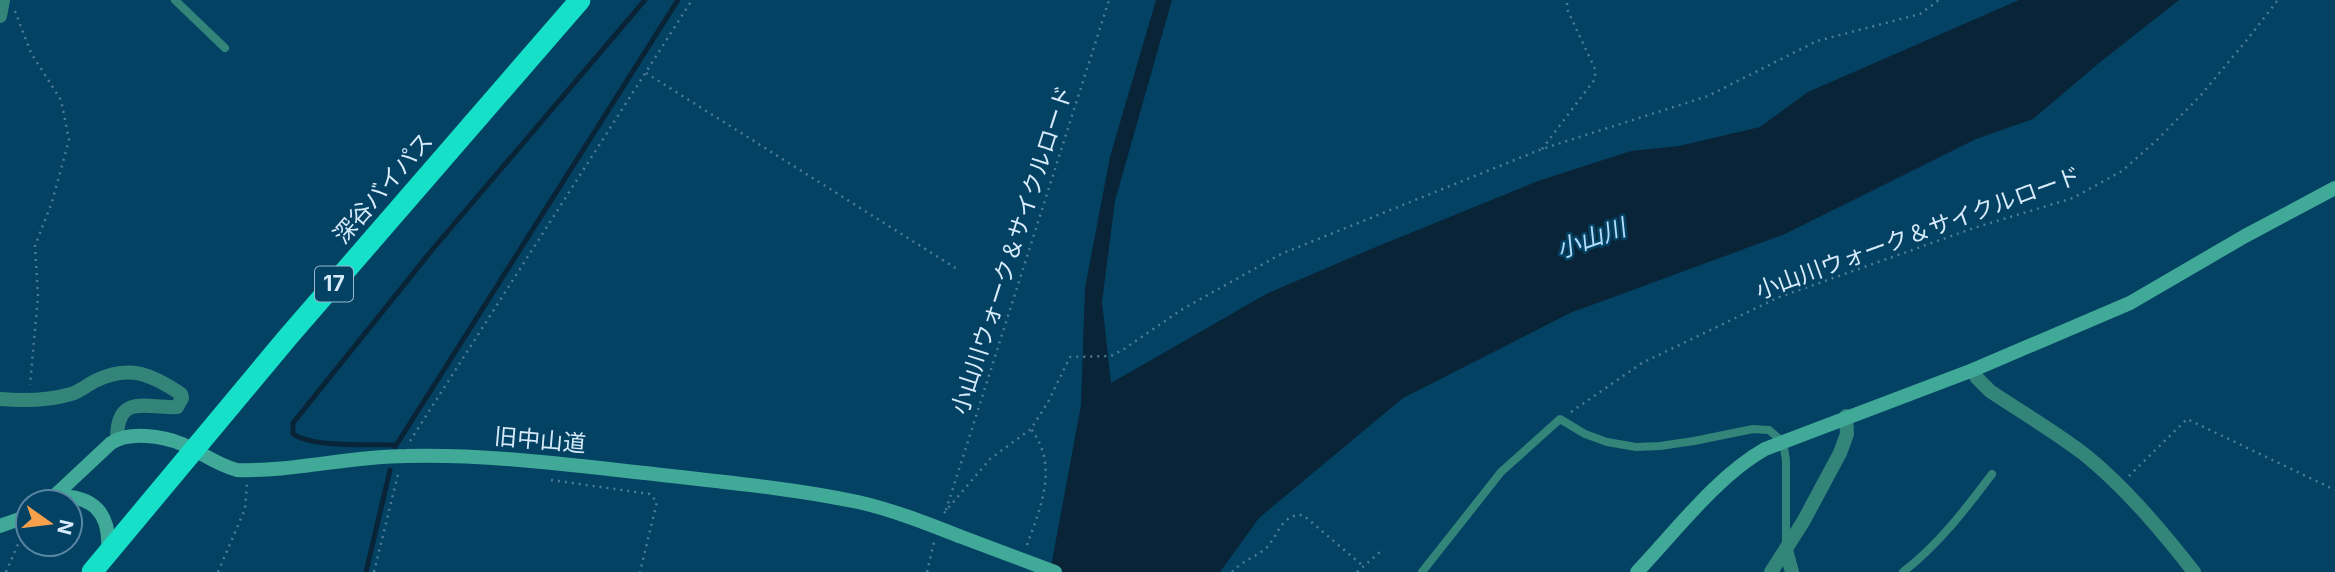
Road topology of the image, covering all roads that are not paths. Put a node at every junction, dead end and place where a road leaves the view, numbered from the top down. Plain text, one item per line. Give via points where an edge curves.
1 (175, 0) edge
2 (580, 0) edge
3 (225, 48) dead end
4 (2335, 188) edge
5 (1973, 370) junction
6 (0, 400) edge
7 (1846, 416) junction
8 (117, 439) junction
9 (1783, 442) junction
10 (193, 450) junction
11 (1992, 474) dead end
12 (63, 488) edge
13 (84, 500) edge
14 (1786, 550) junction
15 (108, 552) junction
16 (92, 572) edge
17 (1055, 572) edge
18 (1422, 572) edge
19 (1637, 572) edge
20 (1771, 572) edge
21 (1792, 572) edge
22 (1903, 572) edge
23 (2194, 572) edge

1 - 3 lane
2 - 10 highway, 深谷バイパス / 17
4 - 5 street via 2149,293
5 - 7 street
5 - 23 street via 1990,391 2084,454 2119,486
6 - 8 street via 28,402 73,394 127,370 181,394 177,407 141,404 121,414
7 - 9 street
7 - 14 street via 1847,434 1840,453
8 - 10 street, 旧中山道 via 168,440
8 - 12 street
9 - 14 lane
9 - 18 lane via 1769,430 1753,429 1636,447 1596,439 1560,419 1501,472
9 - 19 street via 1730,473
10 - 15 highway, 深谷バイパス / 17
10 - 17 street, 旧中山道, bridge via 226,468 249,470 404,456 495,458 814,494 892,512
11 - 22 lane via 1957,520
13 - 15 street via 97,508 106,523
14 - 20 street
14 - 21 street
15 - 16 highway, 深谷バイパス / 17

